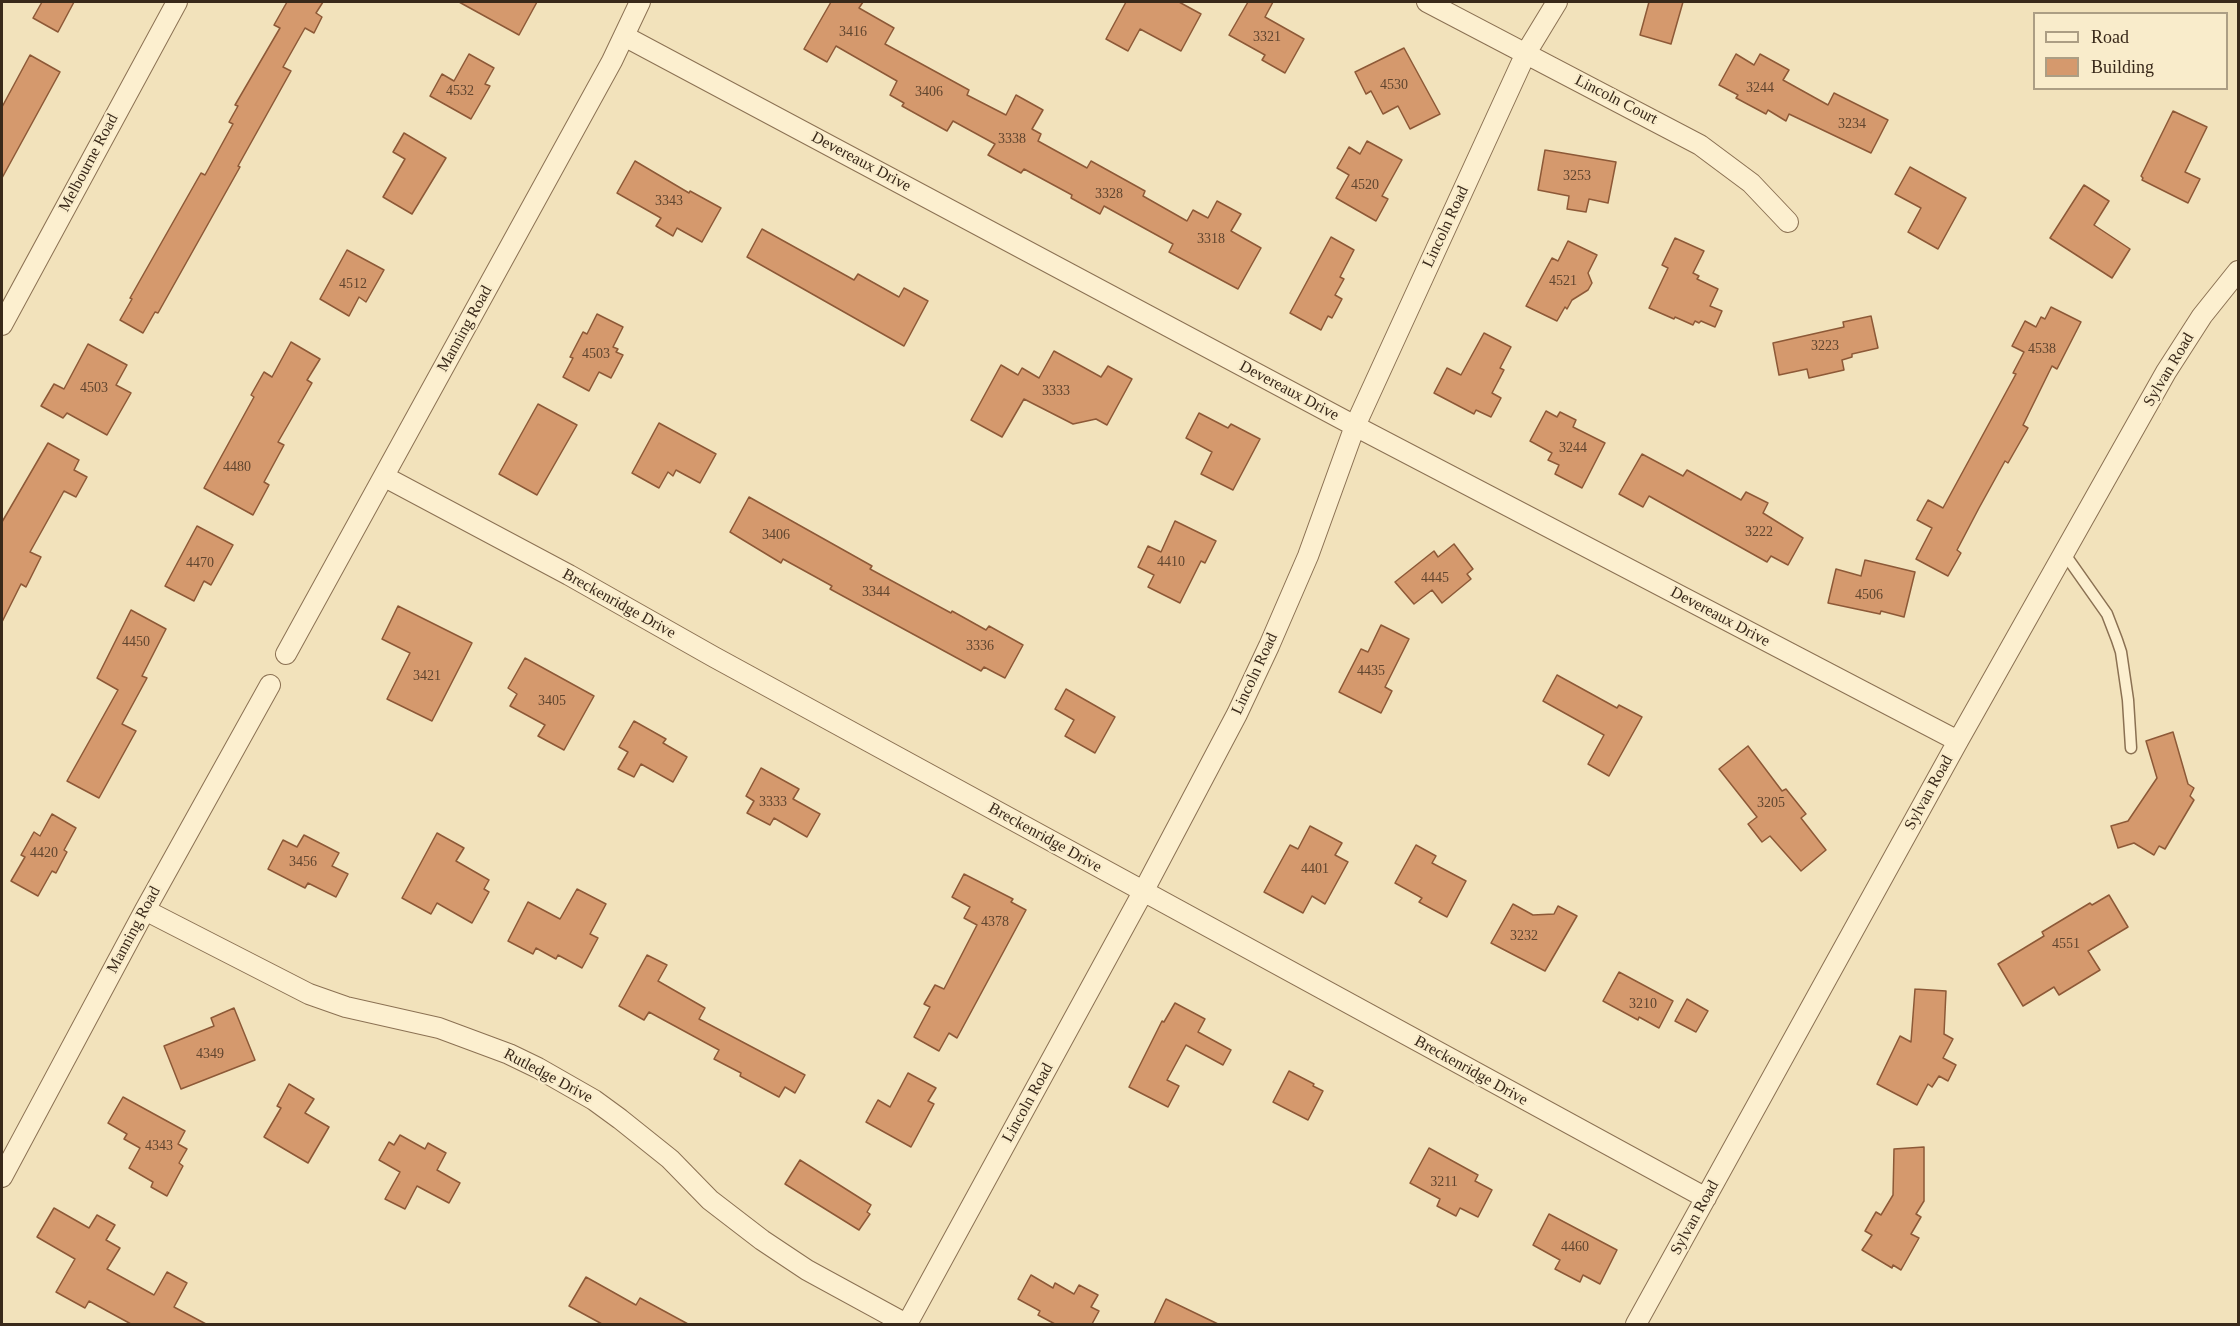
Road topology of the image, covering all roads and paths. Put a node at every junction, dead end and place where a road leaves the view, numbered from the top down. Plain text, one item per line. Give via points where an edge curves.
1 (177, 2) edge
2 (640, 2) edge
3 (1427, 2) edge
4 (1557, 2) edge
5 (624, 36) junction
6 (1526, 54) junction
7 (1788, 222) dead end
8 (2238, 271) edge
9 (2, 325) edge
10 (1355, 426) junction
11 (384, 477) junction
12 (2064, 553) junction
13 (286, 654) dead end
14 (270, 685) dead end
15 (1958, 741) junction
16 (2131, 748) dead end
17 (1143, 892) junction
18 (145, 910) junction
19 (2, 1177) edge
20 (1706, 1198) junction
21 (907, 1324) edge
22 (1636, 1324) edge

1 - 9 street, Melbourne Road
2 - 5 street, Manning Road
3 - 6 street, Lincoln Court
4 - 6 street, Lincoln Road
5 - 10 street, Devereaux Drive
5 - 11 street, Manning Road
6 - 7 street, Lincoln Court via 1700,145 1751,183
6 - 10 street, Lincoln Road
8 - 12 street, Sylvan Road via 2183,344
10 - 15 street, Devereaux Drive
10 - 17 street, Lincoln Road via 1308,556 1269,646
11 - 13 street, Manning Road
11 - 17 street, Breckenridge Drive
12 - 15 street, Sylvan Road
12 - 16 lane via 2107,614 2117,640 2128,700
14 - 18 street, Manning Road
15 - 20 street, Sylvan Road
17 - 20 street, Breckenridge Drive
17 - 21 street, Lincoln Road
18 - 19 street, Manning Road
18 - 21 street, Rutledge Drive via 309,994 346,1007 440,1028 538,1068 620,1119 762,1240 807,1270
20 - 22 street, Sylvan Road

